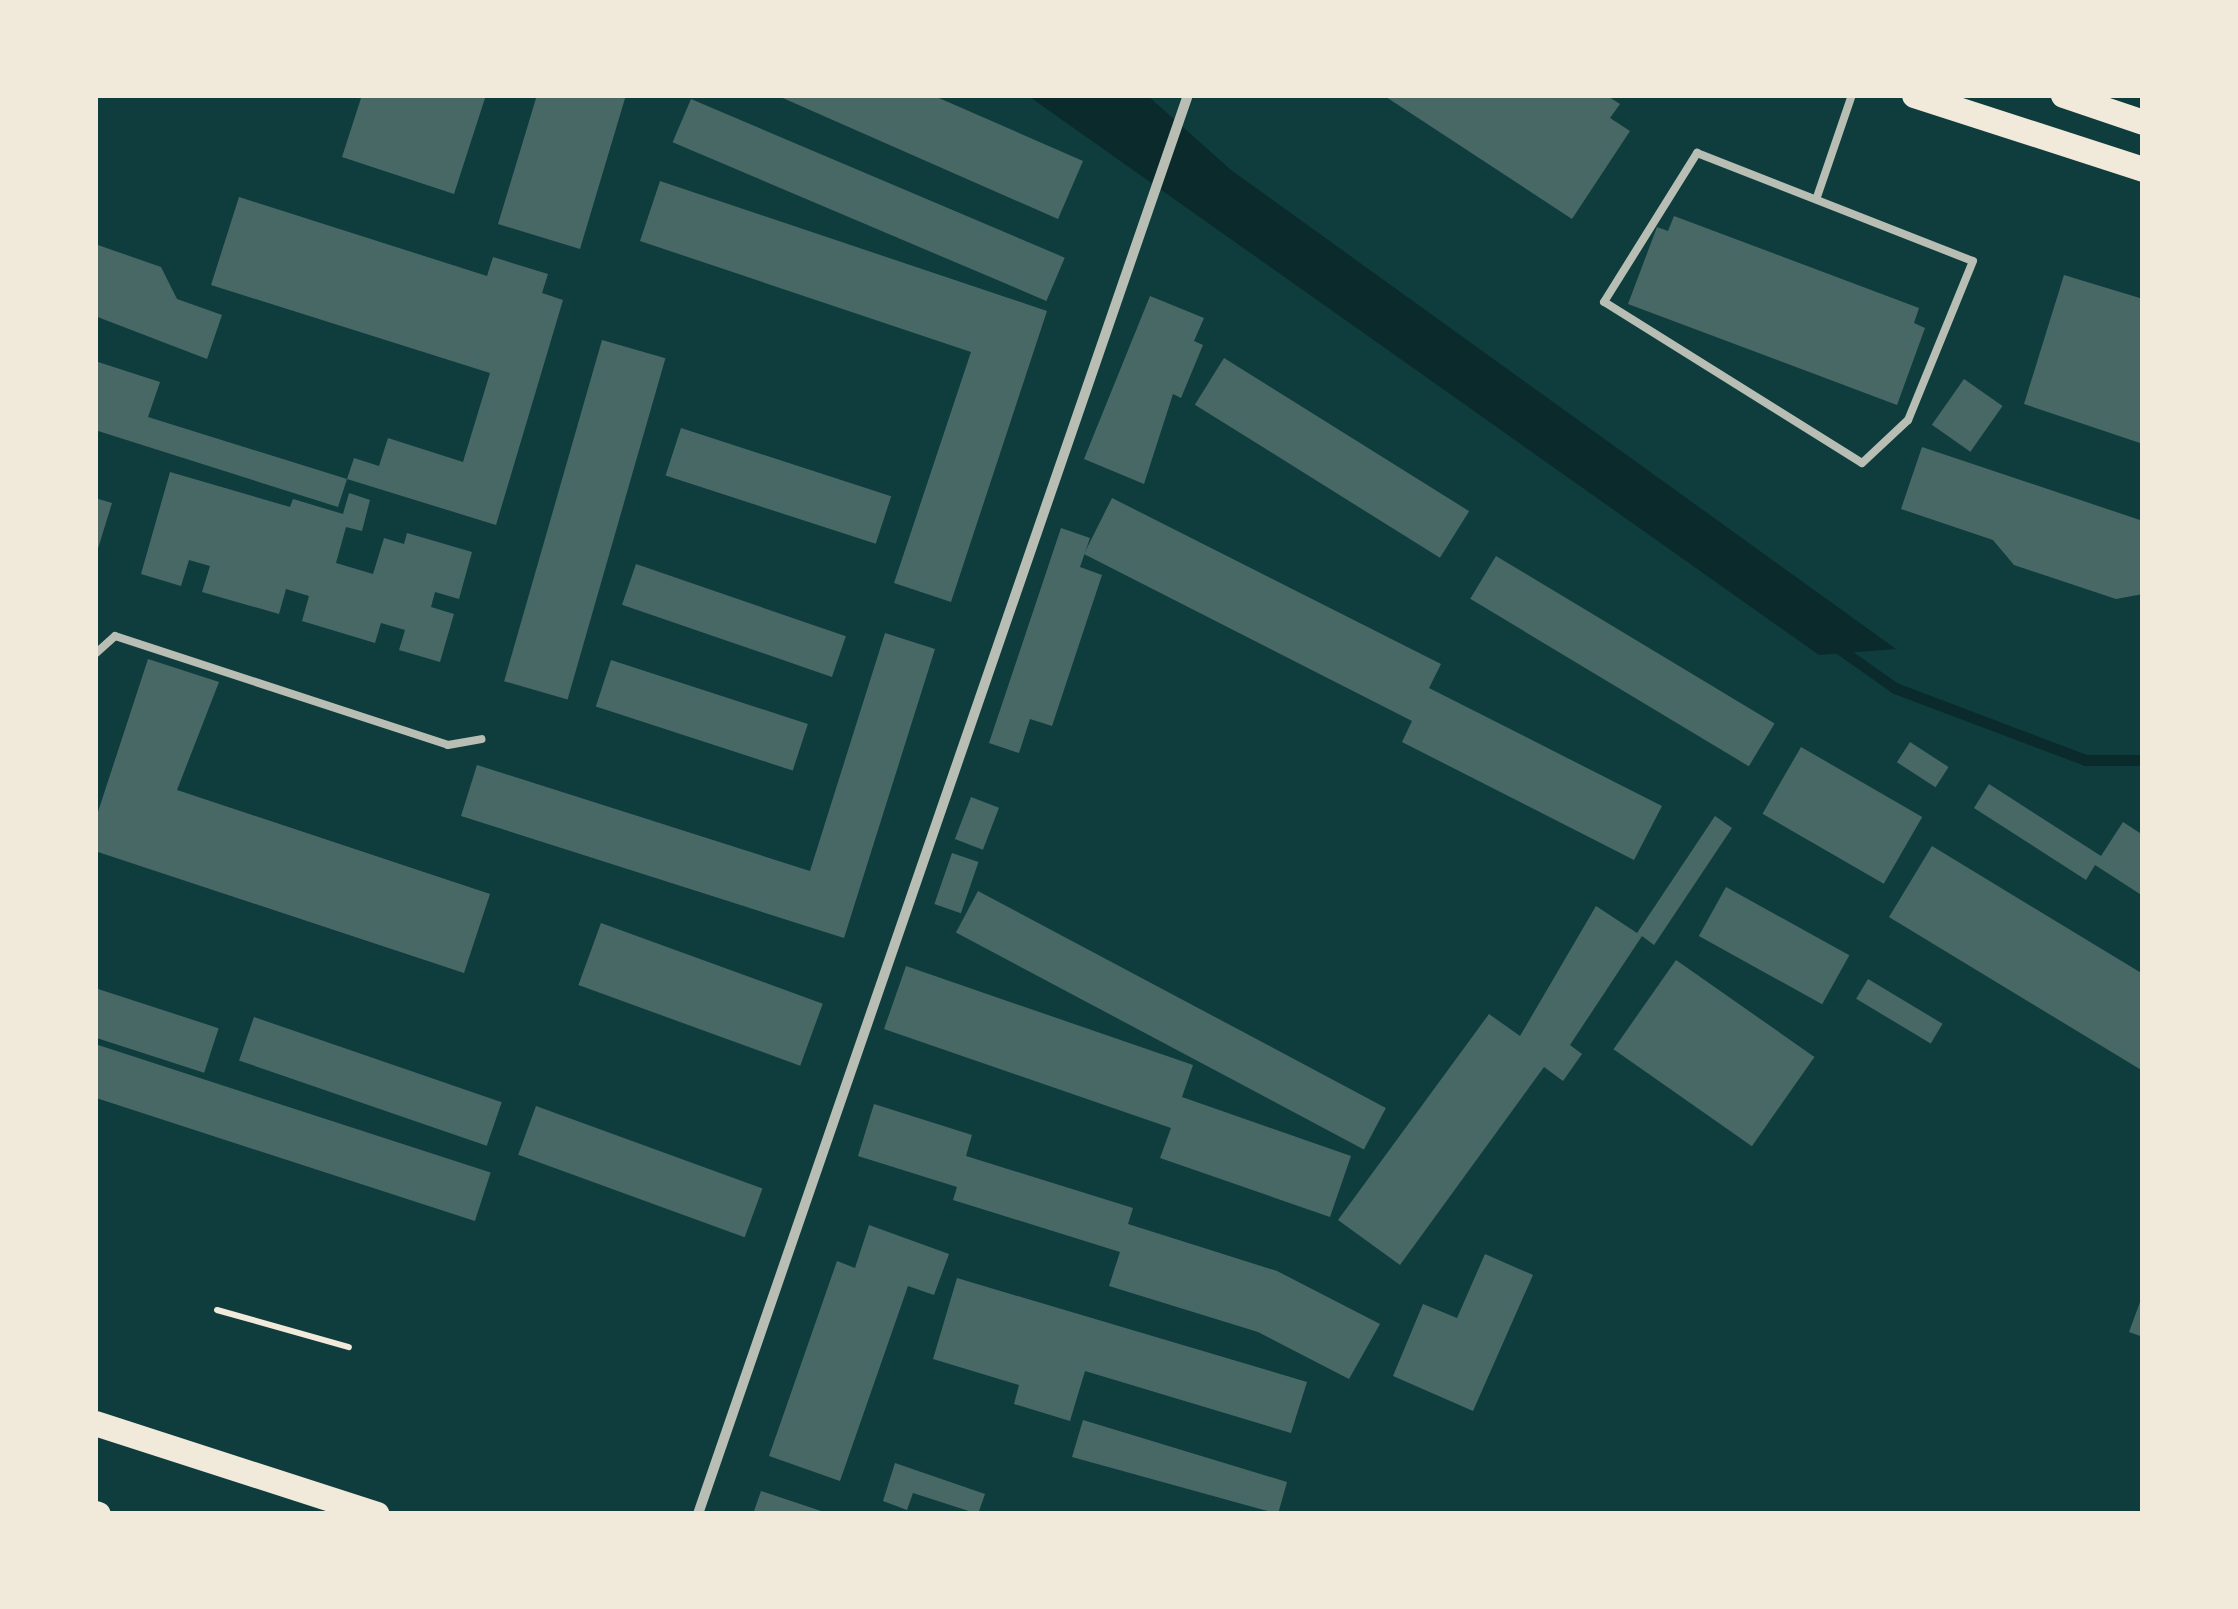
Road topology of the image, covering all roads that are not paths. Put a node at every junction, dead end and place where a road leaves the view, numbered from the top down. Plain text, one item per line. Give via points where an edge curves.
1 (1852, 95) edge
2 (1914, 95) edge
3 (2063, 95) edge
4 (1186, 98) edge
5 (2143, 122) edge
6 (2143, 169) edge
7 (1818, 197) junction
8 (95, 654) edge
9 (481, 739) dead end
10 (95, 1423) edge
11 (377, 1514) edge
12 (698, 1514) edge

1 - 7 lane
2 - 6 main road
3 - 5 main road
4 - 12 street
7 - 7 lane via 1697,153 1604,302 1862,463 1908,420 1973,261
8 - 9 lane via 115,636 448,745
10 - 11 main road

